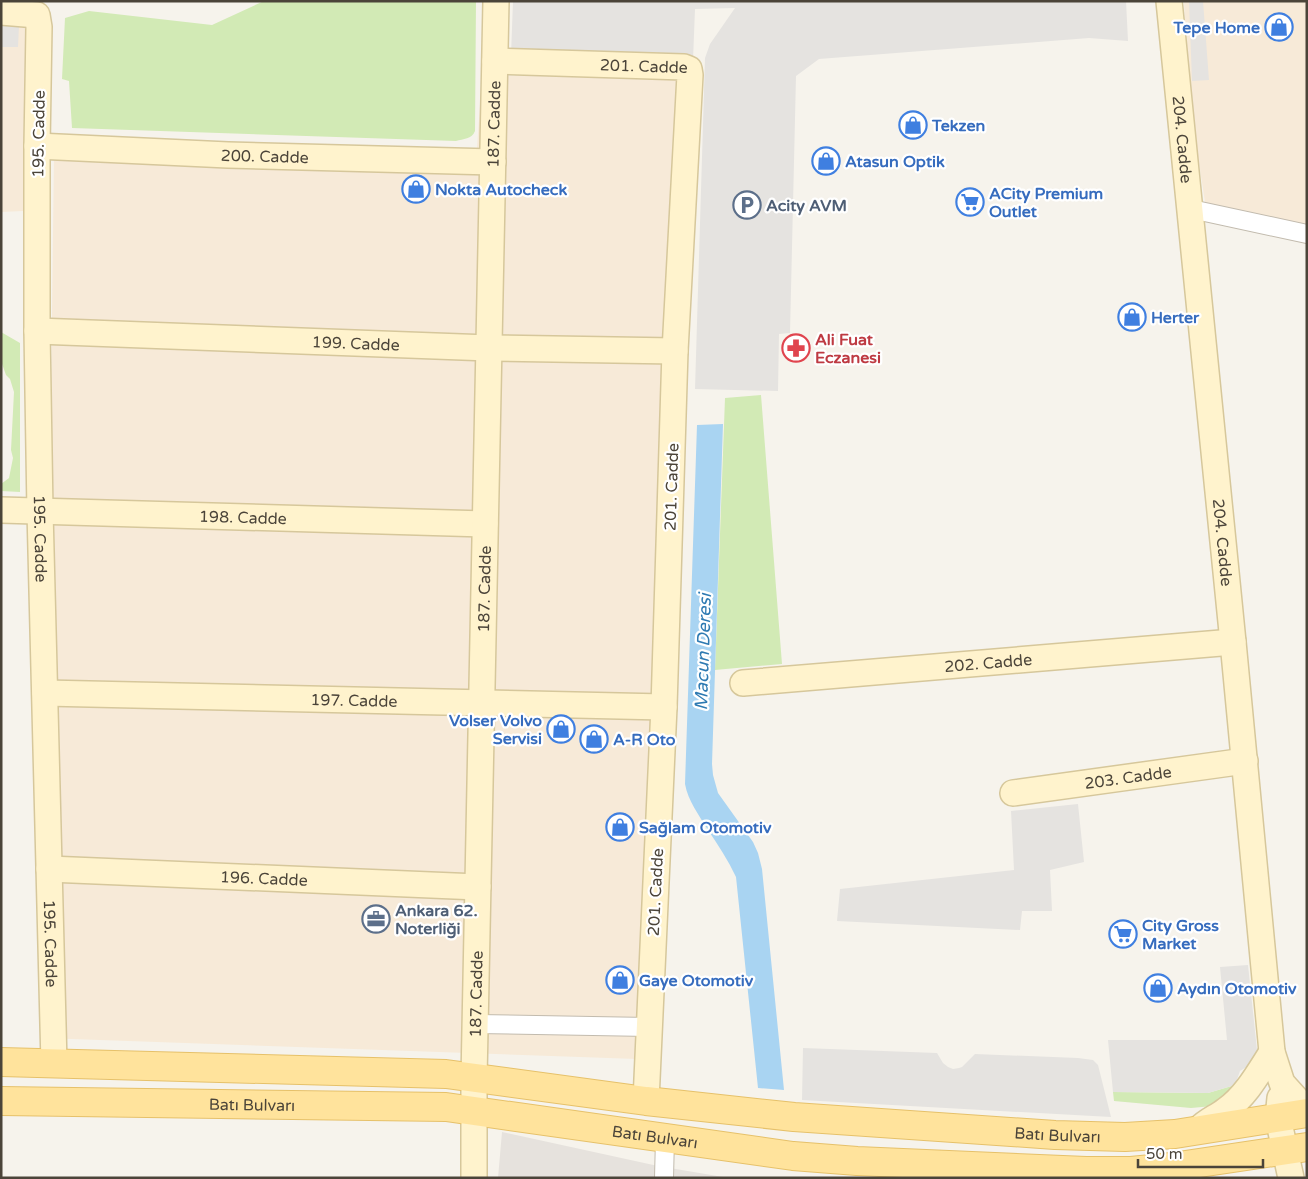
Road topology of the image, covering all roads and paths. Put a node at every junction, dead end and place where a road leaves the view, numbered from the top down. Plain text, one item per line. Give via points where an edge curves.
1 (496, 1) edge
2 (1169, 1) edge
3 (1, 12) edge
4 (495, 61) junction
5 (37, 146) junction
6 (493, 162) junction
7 (1191, 209) junction
8 (1307, 234) edge
9 (37, 331) junction
10 (489, 348) junction
11 (675, 351) junction
12 (1, 510) edge
13 (40, 511) junction
14 (486, 524) junction
15 (1233, 642) junction
16 (743, 683) dead end
17 (45, 693) junction
18 (482, 703) junction
19 (664, 707) junction
20 (1245, 761) junction
21 (1012, 792) dead end
22 (49, 869) junction
23 (478, 887) junction
24 (476, 1024) junction
25 (649, 1027) junction
26 (1272, 1052) junction
27 (1, 1062) edge
28 (54, 1064) junction
29 (474, 1078) junction
30 (1282, 1083) junction
31 (1, 1101) edge
32 (646, 1101) junction
33 (474, 1111) junction
34 (1307, 1112) edge
35 (1278, 1118) junction
36 (1198, 1130) junction
37 (665, 1138) junction
38 (1296, 1148) edge
39 (474, 1178) edge
40 (664, 1178) edge
41 (1291, 1178) edge

1 - 4 street, 187. Cadde
2 - 7 street, 204. Cadde
3 - 5 street, 195. Cadde via 37,15
4 - 6 street, 187. Cadde
4 - 11 street, 201. Cadde via 689,68
5 - 6 street, 200. Cadde
5 - 9 street, 195. Cadde
6 - 10 street, 187. Cadde
7 - 8 street
7 - 15 street, 204. Cadde
9 - 10 street, 199. Cadde
9 - 13 street, 195. Cadde
10 - 11 street, 199. Cadde
10 - 14 street, 187. Cadde
11 - 19 street, 201. Cadde
12 - 13 street, 198. Cadde
13 - 14 street, 198. Cadde
13 - 17 street, 195. Cadde
14 - 18 street, 187. Cadde
15 - 16 street, 202. Cadde
15 - 20 street, 204. Cadde
17 - 18 street, 197. Cadde
17 - 22 street, 195. Cadde
18 - 19 street, 197. Cadde
18 - 23 street, 187. Cadde
19 - 25 street, 201. Cadde
20 - 21 street, 203. Cadde
20 - 26 street, 204. Cadde
22 - 23 street, 196. Cadde
22 - 28 street, 195. Cadde
23 - 24 street, 187. Cadde
24 - 25 street
24 - 29 street, 187. Cadde
25 - 32 street, 201. Cadde
26 - 30 street, 204. Cadde
26 - 36 street via 1236,1101
27 - 28 main road, Batı Bulvarı
28 - 29 main road, Batı Bulvarı via 446,1074
29 - 32 main road, Batı Bulvarı
29 - 33 street, 187. Cadde
30 - 34 street, 204. Cadde
30 - 35 street, 204. Cadde
31 - 33 main road, Batı Bulvarı via 446,1107
32 - 36 main road, Batı Bulvarı via 794,1117 1055,1135 1125,1136
33 - 37 main road, Batı Bulvarı
33 - 39 street, 187. Cadde
34 - 35 main road, Batı Bulvarı
35 - 36 main road, Batı Bulvarı
35 - 38 street, 204. Cadde
37 - 38 main road, Batı Bulvarı via 793,1156 1086,1171 1172,1167
37 - 40 street
38 - 41 street, 204. Cadde

